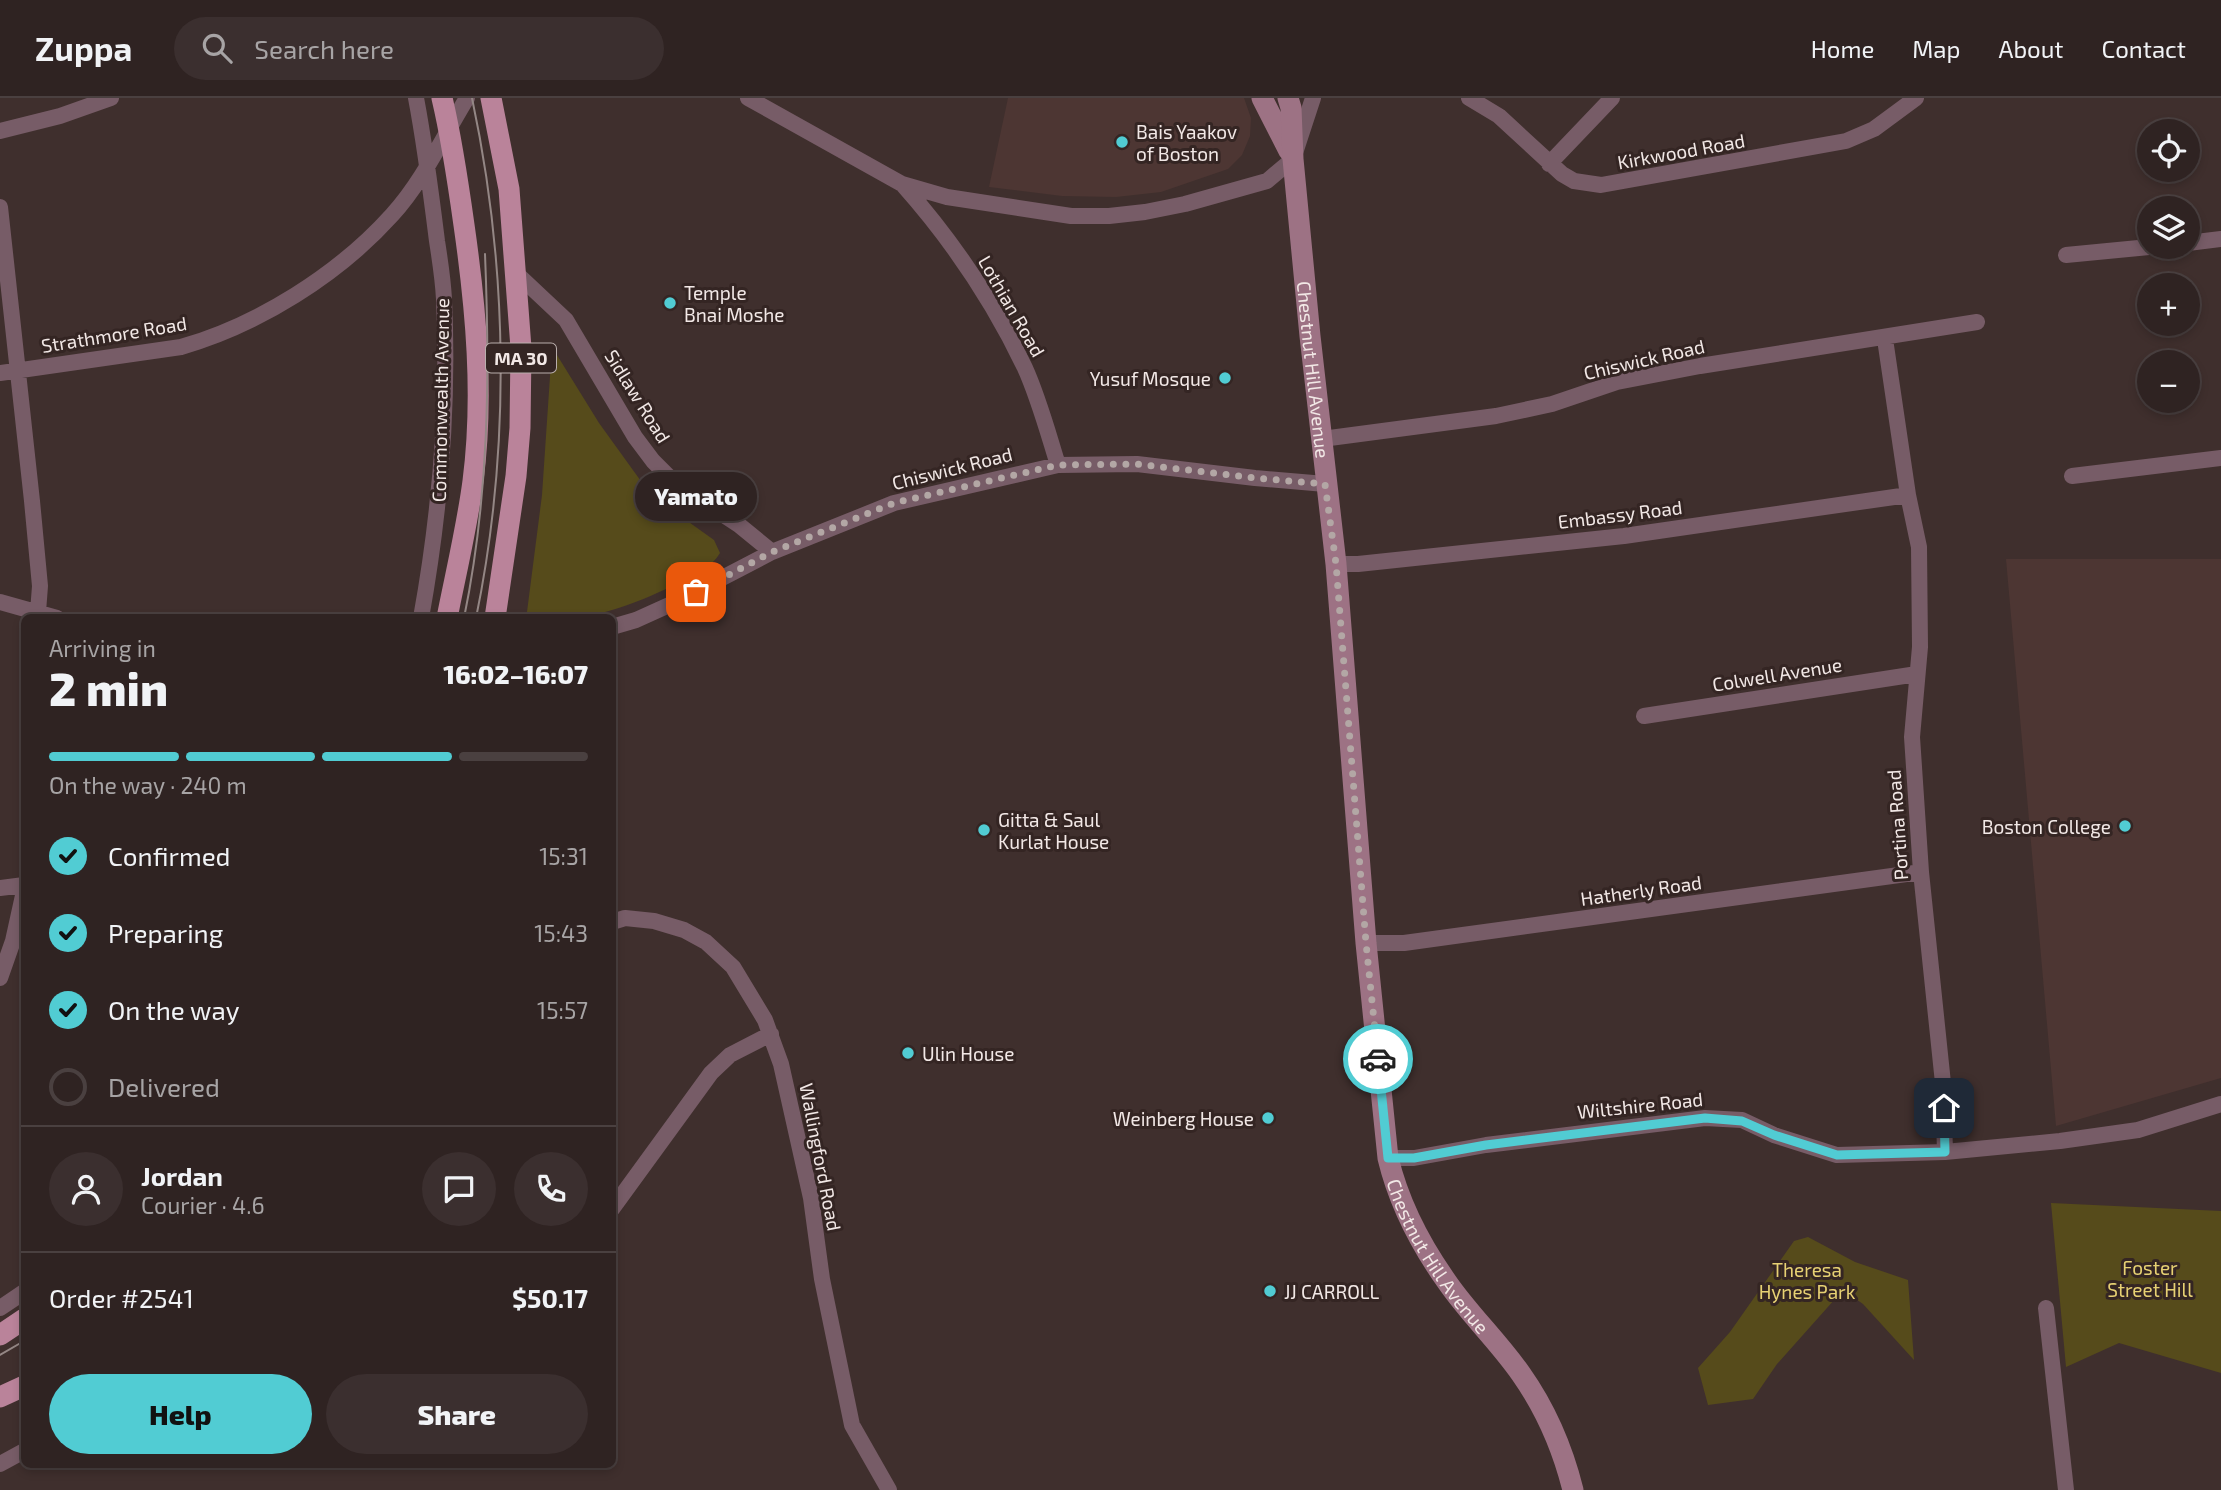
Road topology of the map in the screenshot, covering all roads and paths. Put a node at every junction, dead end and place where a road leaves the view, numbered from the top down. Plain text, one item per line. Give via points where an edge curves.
1 (111, 98) edge
2 (416, 98) edge
3 (442, 98) edge
4 (467, 98) edge
5 (491, 98) edge
6 (748, 98) edge
7 (1262, 98) edge
8 (1288, 98) edge
9 (1313, 98) edge
10 (1469, 98) edge
11 (1612, 98) edge
12 (1916, 98) edge
13 (449, 127) junction
14 (0, 131) edge
15 (1293, 159) junction
16 (1549, 164) junction
17 (428, 165) junction
18 (902, 184) junction
19 (0, 207) edge
20 (2221, 239) edge
21 (2200, 242) edge
22 (2137, 248) edge
23 (2066, 255) dead end
24 (516, 273) junction
25 (1977, 322) dead end
26 (1885, 339) junction
27 (19, 370) junction
28 (0, 373) edge
29 (1322, 439) junction
30 (2221, 458) edge
31 (1058, 465) junction
32 (2072, 476) dead end
33 (1325, 484) junction
34 (1908, 495) junction
35 (772, 552) junction
36 (1336, 564) junction
37 (0, 602) edge
38 (31, 610) junction
39 (44, 614) edge
40 (422, 614) edge
41 (448, 614) edge
42 (496, 614) edge
43 (616, 627) edge
44 (1917, 674) junction
45 (1644, 716) dead end
46 (1921, 872) junction
47 (21, 885) edge
48 (0, 888) edge
49 (21, 905) edge
50 (616, 921) edge
51 (1366, 943) junction
52 (0, 978) edge
53 (771, 1034) junction
54 (2221, 1104) edge
55 (1945, 1152) junction
56 (1388, 1158) junction
57 (616, 1204) edge
58 (21, 1294) edge
59 (0, 1308) edge
60 (2046, 1308) dead end
61 (21, 1321) edge
62 (0, 1335) edge
63 (21, 1387) edge
64 (0, 1397) edge
65 (21, 1453) edge
66 (0, 1464) edge
67 (889, 1490) edge
68 (1573, 1490) edge
69 (2066, 1490) edge

1 - 14 street
2 - 17 street, Commonwealth Avenue
3 - 13 main road, Commonwealth Avenue / MA 30
4 - 13 street, Strathmore Road
5 - 24 main road, MA 30 via 509,189
6 - 18 street
7 - 15 main road, Chestnut Hill Avenue
8 - 15 main road, Chestnut Hill Avenue
9 - 15 street
10 - 16 street, Kirkwood Road via 1499,116
11 - 16 street
12 - 16 street, Kirkwood Road via 1874,129 1846,141 1615,184 1574,181
13 - 17 street, Strathmore Road
13 - 41 main road, Commonwealth Avenue / MA 30 via 478,348 473,480
15 - 18 street via 1267,181 1185,204 1109,216 1020,210 947,198
15 - 29 main road, Chestnut Hill Avenue
17 - 27 street, Strathmore Road via 375,232 320,278 265,314 181,347
17 - 40 street, Commonwealth Avenue via 444,297 445,349 441,473
18 - 31 street, Lothian Road via 928,213 996,314 1025,369
19 - 27 street
20 - 21 street
22 - 23 street
24 - 35 street, Sidlaw Road via 566,320 653,461 675,483
24 - 42 main road, MA 30 via 520,428
25 - 26 street, Chiswick Road
26 - 29 street, Chiswick Road via 1617,382 1552,404 1496,416
26 - 34 street, Portina Road
27 - 28 street, Strathmore Road
27 - 38 street via 39,577
29 - 33 main road, Chestnut Hill Avenue
30 - 32 street
31 - 33 street, Chiswick Road via 1137,464
31 - 35 street, Chiswick Road via 894,503
33 - 36 main road, Chestnut Hill Avenue
34 - 36 street, Embassy Road via 1624,536
34 - 44 street, Portina Road via 1919,547
35 - 43 street, Chiswick Road via 678,601
36 - 51 main road, Chestnut Hill Avenue
37 - 38 street
38 - 39 street
44 - 45 street, Colwell Avenue
44 - 46 street, Portina Road via 1912,737
46 - 51 street, Hatherly Road via 1404,943
46 - 55 street, Portina Road via 1943,1083
47 - 48 street
49 - 52 street
50 - 53 street, Wallingford Road via 654,921 706,942 733,967
51 - 56 main road, Chestnut Hill Avenue
53 - 57 street via 730,1055 711,1073
53 - 67 street, Wallingford Road via 811,1198 822,1279 852,1425
54 - 55 street, Wiltshire Road via 2138,1130
55 - 56 street, Wiltshire Road via 1837,1155 1742,1121 1705,1118
56 - 68 main road, Chestnut Hill Avenue via 1396,1191 1420,1240 1448,1284 1522,1375 1551,1429
58 - 59 street
60 - 69 street
61 - 62 main road
63 - 64 main road
65 - 66 street

